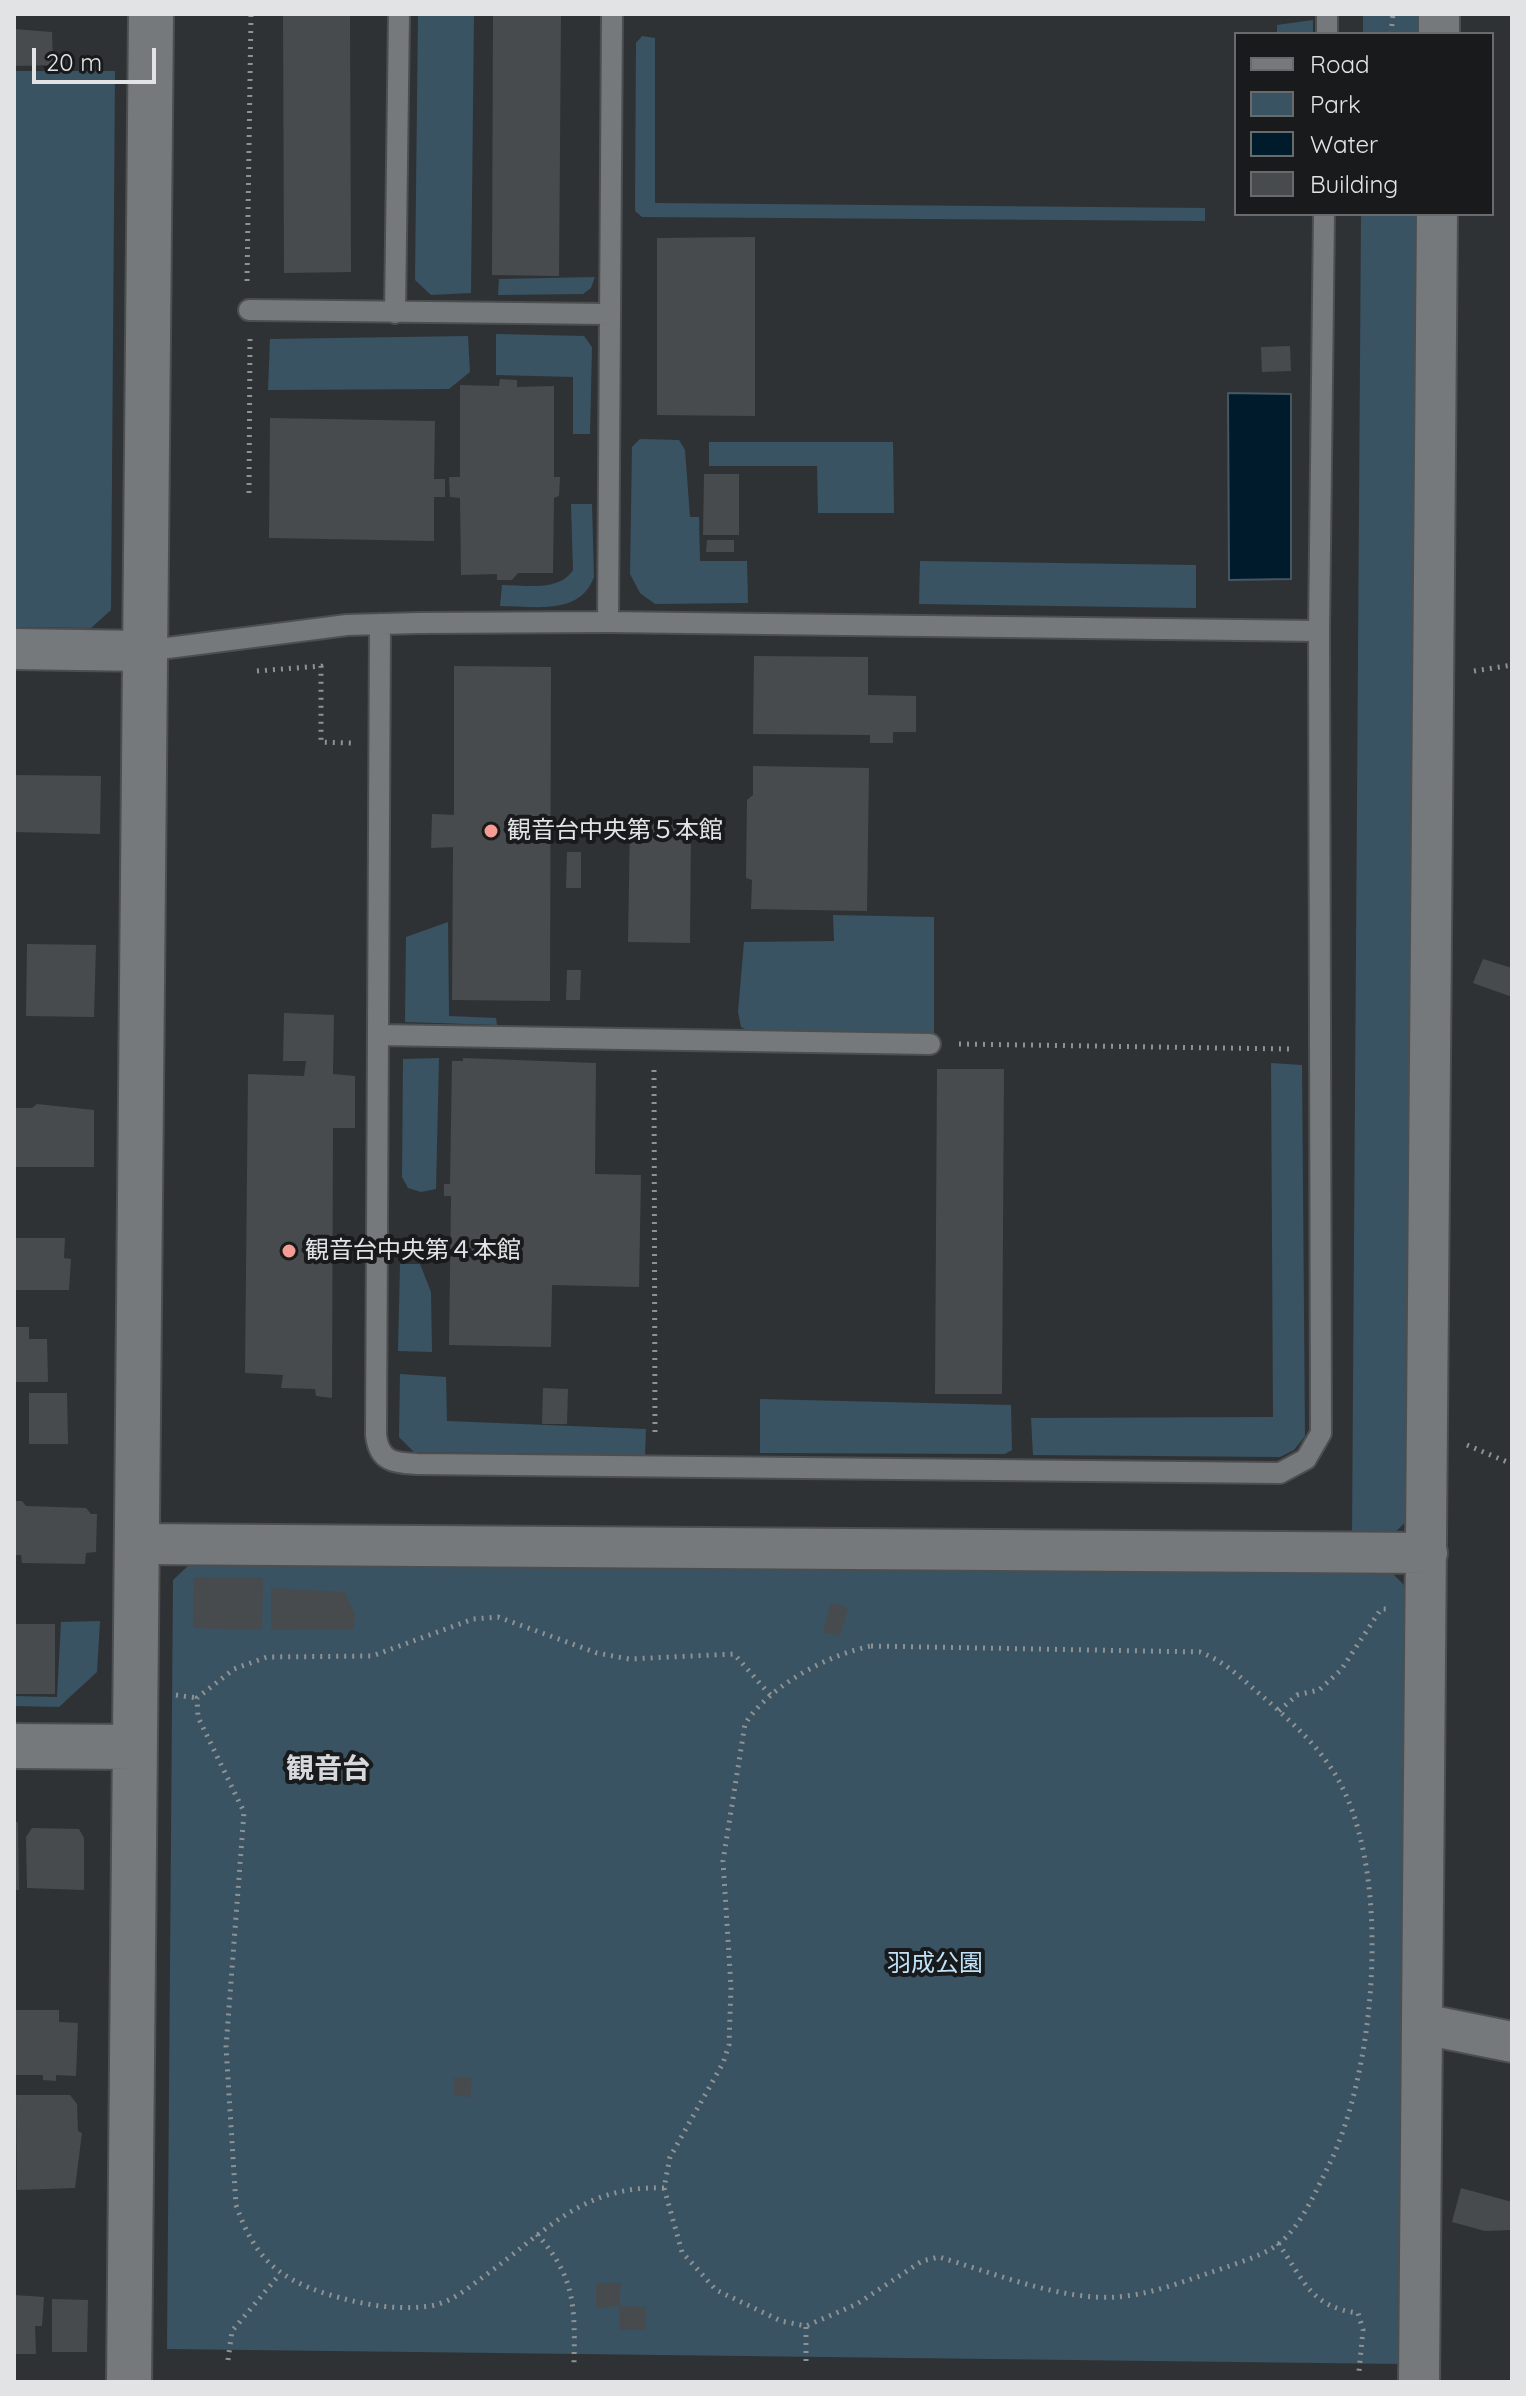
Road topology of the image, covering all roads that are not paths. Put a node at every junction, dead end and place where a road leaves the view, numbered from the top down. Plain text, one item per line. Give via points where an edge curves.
1 (151, 14) edge
2 (399, 14) edge
3 (612, 14) edge
4 (1324, 216) edge
5 (1437, 216) edge
6 (249, 310) road end
7 (395, 313) junction
8 (609, 314) junction
9 (608, 622) junction
10 (380, 624) junction
11 (1319, 631) junction
12 (14, 649) edge
13 (144, 651) junction
14 (379, 1035) junction
15 (930, 1044) road end
16 (135, 1544) junction
17 (1427, 1553) junction
18 (14, 1746) edge
19 (133, 1747) junction
20 (1423, 2024) junction
21 (1512, 2042) edge
22 (129, 2382) edge
23 (1419, 2382) edge

1 - 13 street
2 - 7 lane
3 - 8 lane
4 - 11 lane
5 - 17 street
6 - 7 lane
7 - 8 lane
8 - 9 lane
9 - 10 lane
9 - 11 lane
10 - 13 lane
10 - 14 lane
11 - 14 lane via 1321,1433 1306,1459 1280,1473 387,1460 376,1435
12 - 13 street
13 - 16 street
14 - 15 lane
16 - 17 street
16 - 19 street
17 - 20 street
18 - 19 street
19 - 22 street
20 - 21 street
20 - 23 street

